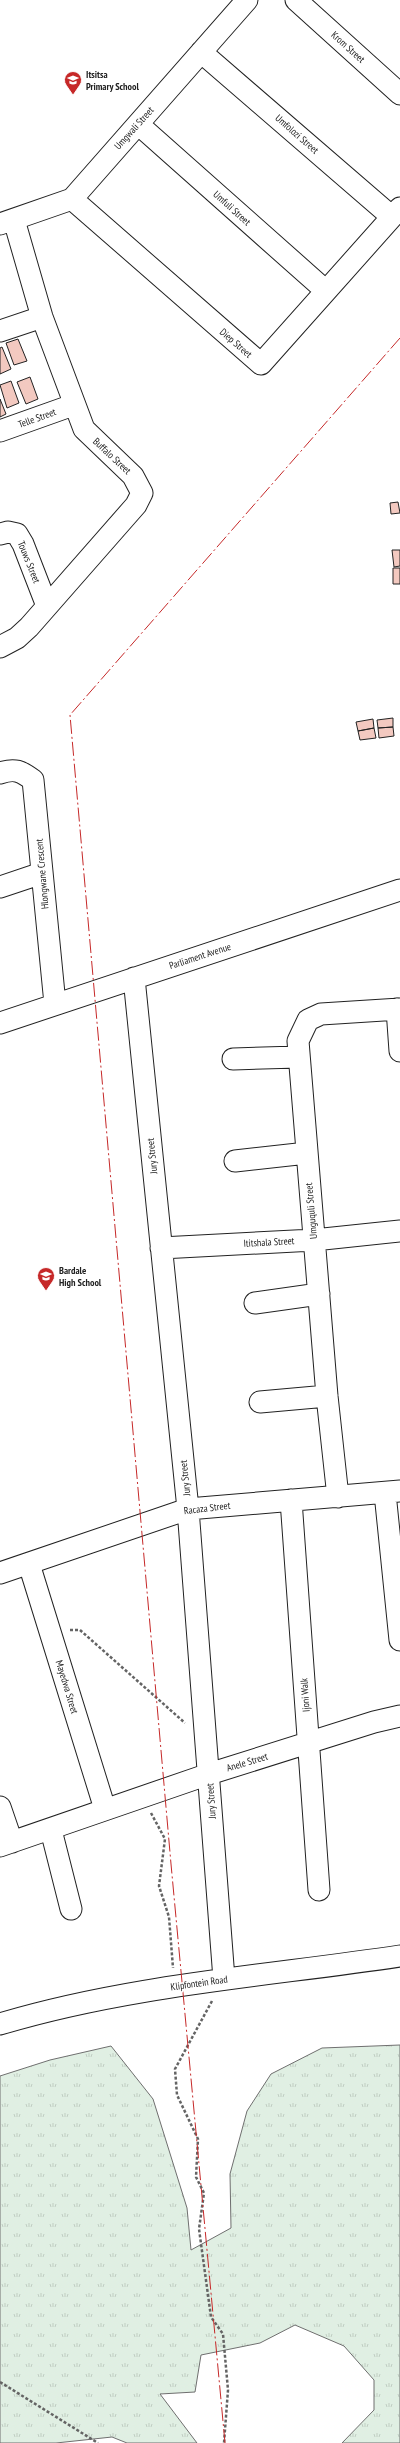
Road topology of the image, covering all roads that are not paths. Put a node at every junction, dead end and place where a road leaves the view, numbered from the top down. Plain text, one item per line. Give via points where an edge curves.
1 (247, 0) edge
2 (296, 0) edge
3 (201, 52) junction
4 (400, 94) edge
5 (138, 124) junction
6 (72, 199) junction
7 (396, 212) edge
8 (7, 222) edge
9 (326, 291) junction
10 (42, 316) junction
11 (0, 331) edge
12 (73, 405) junction
13 (0, 431) edge
14 (0, 534) edge
15 (47, 606) junction
16 (0, 648) edge
17 (0, 773) edge
18 (42, 873) junction
19 (0, 886) edge
20 (400, 890) edge
21 (134, 978) junction
22 (56, 1004) junction
23 (398, 1009) edge
24 (0, 1023) edge
25 (400, 1051) edge
26 (298, 1057) junction
27 (233, 1060) dead end
28 (306, 1153) junction
29 (235, 1161) dead end
30 (400, 1231) edge
31 (314, 1240) junction
32 (161, 1248) junction
33 (319, 1294) junction
34 (255, 1303) dead end
35 (327, 1396) junction
36 (260, 1402) dead end
37 (393, 1492) edge
38 (338, 1497) junction
39 (291, 1500) junction
40 (188, 1509) junction
41 (29, 1564) junction
42 (0, 1573) edge
43 (400, 1640) edge
44 (400, 1716) edge
45 (309, 1744) junction
46 (209, 1774) junction
47 (0, 1807) edge
48 (105, 1809) junction
49 (51, 1830) junction
50 (6, 1844) edge
51 (319, 1890) dead end
52 (71, 1909) dead end
53 (400, 1956) edge
54 (224, 1980) junction
55 (0, 2024) edge

1 - 3 street, Umgwali Street
2 - 4 street, Krom Street
3 - 5 street, Umgwali Street
3 - 7 street, Umfolozi Street
5 - 6 street, Umgwali Street
5 - 9 street, Umfuli Street
6 - 8 street, Umgwali Street
6 - 9 street, Diep Street via 261,364
7 - 9 street, Diep Street
8 - 10 street, Buffalo Street
10 - 11 street
10 - 12 street, Buffalo Street
12 - 13 street, Telle Street
12 - 15 street, Buffalo Street via 84,429 133,476 142,493 136,504
14 - 15 street, Touws Street via 17,534
15 - 16 street, Buffalo Street via 17,638
17 - 18 street, Hlongwane Crescent via 12,769 22,771 33,780
18 - 19 street
18 - 22 street, Hlongwane Crescent
20 - 21 street, Parliament Avenue
21 - 22 street, Parliament Avenue
21 - 32 street, Jury Street
22 - 24 street, Parliament Avenue
23 - 25 street
23 - 26 street, Umguquli Street via 321,1014 308,1020 298,1042
26 - 27 street
26 - 28 street, Umguquli Street
28 - 29 street
28 - 31 street, Umguquli Street
30 - 31 street, Ititshala Street
31 - 32 street, Ititshala Street
31 - 33 street, Umguquli Street
32 - 40 street, Jury Street
33 - 34 street
33 - 35 street, Umguquli Street
35 - 36 street
35 - 38 street, Umguquli Street
37 - 38 street, Racaza Street
37 - 43 street
38 - 39 street, Racaza Street
39 - 40 street, Racaza Street
39 - 45 street, Ijoni Walk
40 - 41 street, Racaza Street
40 - 46 street, Jury Street
41 - 42 street, Racaza Street
41 - 48 street, Mayedwa Street
44 - 45 street, Anele Street
45 - 46 street, Anele Street
45 - 51 street, Ijoni Walk
46 - 48 street, Anele Street
46 - 54 street, Jury Street
47 - 50 street
48 - 49 street, Anele Street
49 - 50 street, Anele Street
49 - 52 street
53 - 54 street, Klipfontein Road
54 - 55 street, Klipfontein Road via 52,2008

